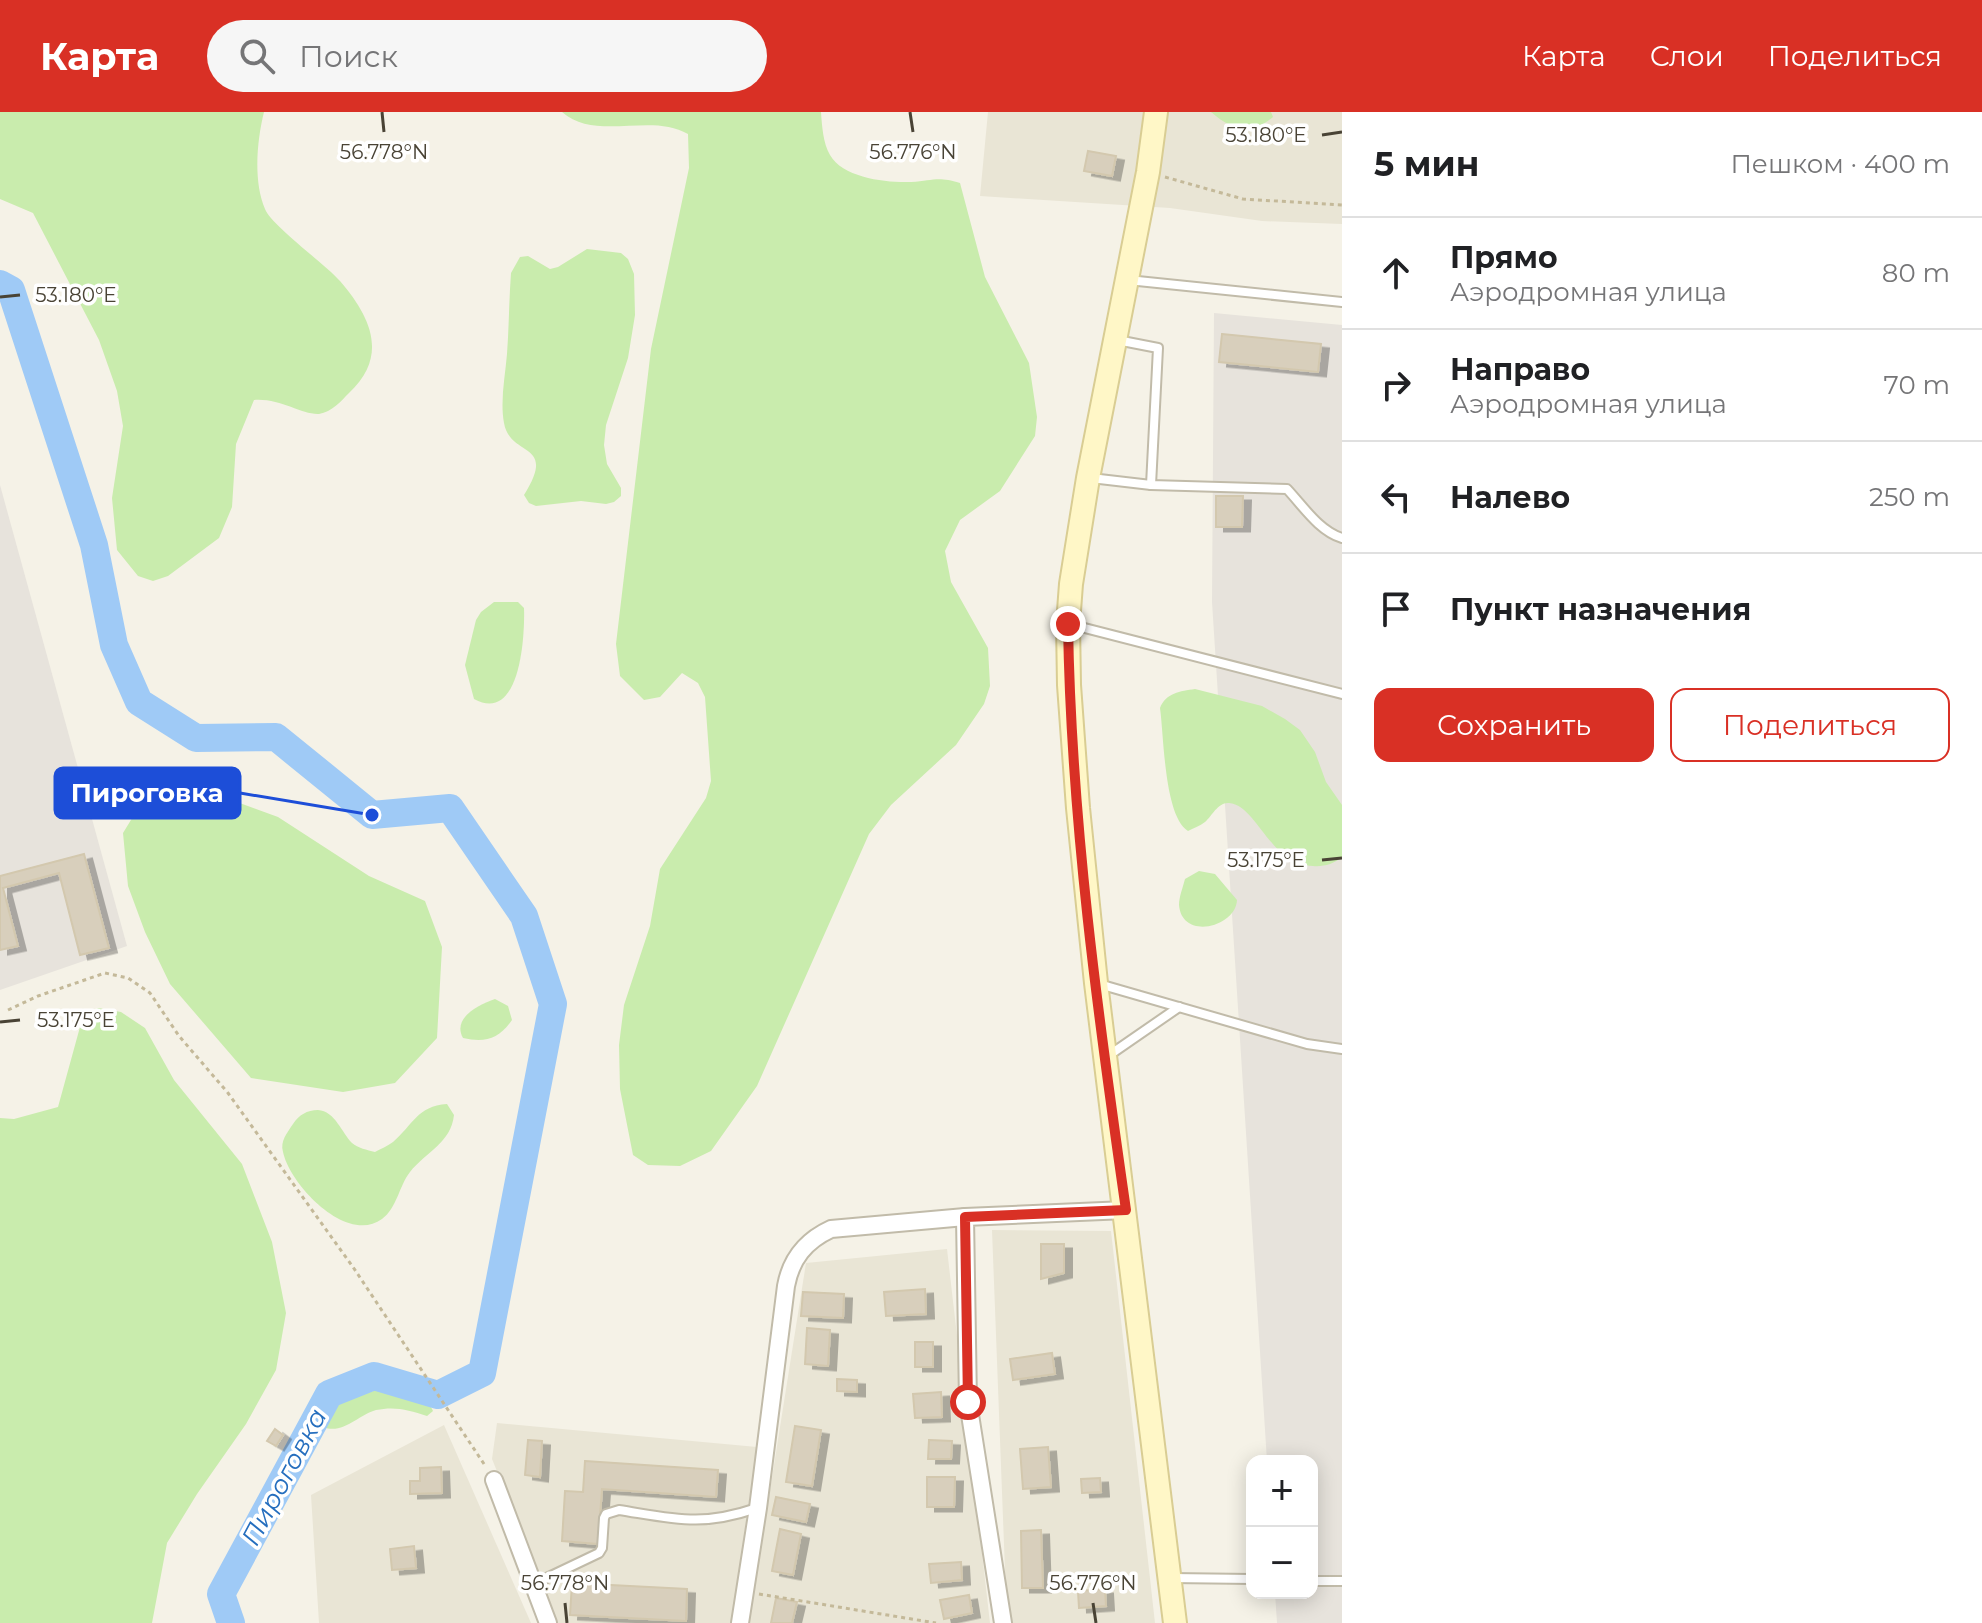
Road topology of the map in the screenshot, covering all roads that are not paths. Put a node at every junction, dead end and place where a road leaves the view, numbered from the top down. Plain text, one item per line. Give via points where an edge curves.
1 (1156, 112) edge
2 (1127, 280) junction
3 (1342, 302) edge
4 (1116, 339) junction
5 (1088, 478) junction
6 (1151, 485) junction
7 (1342, 538) edge
8 (1068, 624) junction
9 (1342, 694) edge
10 (1096, 983) junction
11 (1179, 1007) junction
12 (1342, 1049) edge
13 (1104, 1059) junction
14 (1126, 1210) junction
15 (965, 1217) junction
16 (494, 1480) road end
17 (758, 1508) junction
18 (1170, 1578) junction
19 (1246, 1579) edge
20 (1318, 1581) edge
21 (1342, 1581) edge
22 (534, 1584) junction
23 (548, 1623) edge
24 (740, 1623) edge
25 (1003, 1623) edge
26 (1175, 1623) edge

1 - 2 main road
2 - 3 lane
2 - 4 main road
4 - 5 main road
4 - 6 lane via 1158,348
5 - 6 lane
5 - 8 main road
6 - 7 lane via 1287,489 1313,518
8 - 9 lane
8 - 10 main road
10 - 11 lane
10 - 13 main road
11 - 12 lane
11 - 13 lane
13 - 14 main road
14 - 15 street
14 - 18 main road
15 - 17 street via 831,1229 795,1258 786,1286
15 - 25 street via 968,1402
16 - 22 street
17 - 22 lane via 706,1521 611,1512 604,1518 599,1553
17 - 24 street
18 - 19 lane
18 - 26 main road
20 - 21 lane
22 - 23 street

